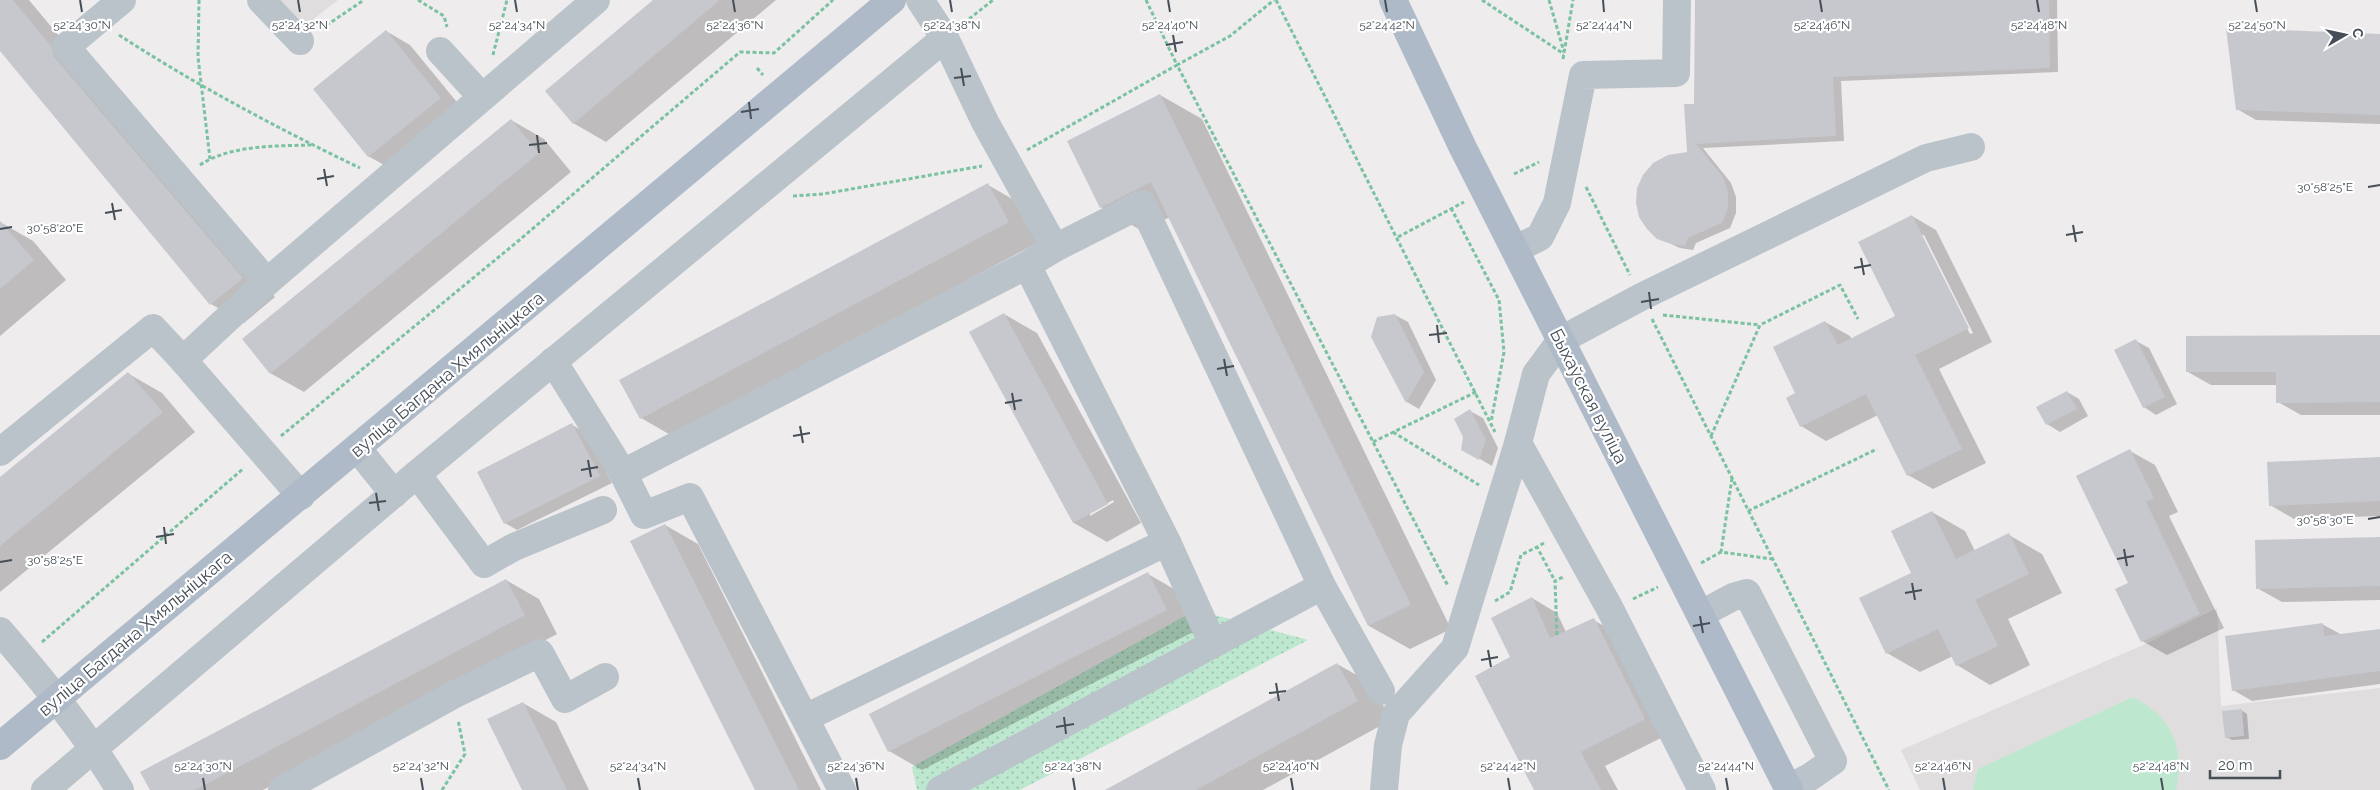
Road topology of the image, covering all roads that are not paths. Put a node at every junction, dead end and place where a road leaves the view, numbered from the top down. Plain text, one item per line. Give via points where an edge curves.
1 (122, 0) edge
2 (260, 0) edge
3 (596, 0) edge
4 (892, 0) edge
5 (920, 0) edge
6 (1393, 0) edge
7 (1677, 0) edge
8 (945, 38) junction
9 (300, 41) road end
10 (440, 51) road end
11 (482, 97) junction
12 (1971, 147) dead end
13 (1055, 248) junction
14 (1516, 249) junction
15 (1027, 265) junction
16 (267, 282) junction
17 (1561, 340) junction
18 (183, 360) junction
19 (553, 361) junction
20 (357, 448) junction
21 (0, 452) edge
22 (1514, 454) junction
23 (623, 473) junction
24 (418, 474) junction
25 (394, 494) junction
26 (301, 496) junction
27 (603, 510) dead end
28 (1167, 542) junction
29 (1322, 586) junction
30 (1701, 614) junction
31 (0, 631) edge
32 (1213, 644) junction
33 (605, 677) dead end
34 (1381, 691) dead end
35 (57, 697) junction
36 (805, 718) junction
37 (0, 746) edge
38 (94, 747) junction
39 (1788, 789) edge
40 (45, 790) edge
41 (120, 790) edge
42 (282, 790) edge
43 (842, 790) edge
44 (940, 790) edge
45 (1384, 790) edge
46 (1702, 790) edge

1 - 16 lane via 66,47
2 - 9 lane
3 - 11 lane
4 - 20 main road, вуліца Багдана Хмяльніцкага
5 - 8 lane
6 - 14 main road, Быхаўская вуліца via 1463,148
7 - 14 lane via 1676,73 1583,75 1557,203 1540,237
8 - 13 lane via 1006,161
8 - 19 lane
10 - 11 lane
11 - 16 lane
12 - 17 lane via 1926,158 1645,305
13 - 15 lane
13 - 29 lane via 1142,204
14 - 17 main road, Быхаўская вуліца
15 - 23 lane
15 - 28 lane
16 - 18 lane
17 - 22 lane via 1536,374
17 - 30 main road, Быхаўская вуліца
18 - 21 lane via 153,328
18 - 26 lane
19 - 23 lane
19 - 24 lane
20 - 25 lane
20 - 26 main road, вуліца Багдана Хмяльніцкага
22 - 45 lane via 1455,648 1396,714 1388,746
22 - 46 lane via 1609,607
23 - 36 lane via 644,515 690,497
24 - 25 lane
24 - 27 lane via 484,564 514,547
25 - 38 lane
26 - 35 main road, вуліца Багдана Хмяльніцкага
28 - 32 lane
28 - 36 lane
29 - 32 lane
29 - 34 lane
30 - 39 main road, Быхаўская вуліца
30 - 39 lane via 1747,593 1833,761
31 - 35 lane
32 - 44 lane
33 - 42 lane via 566,699 540,653 453,695
35 - 37 main road, вуліца Багдана Хмяльніцкага
35 - 38 lane
36 - 43 lane
38 - 40 lane
38 - 41 lane

